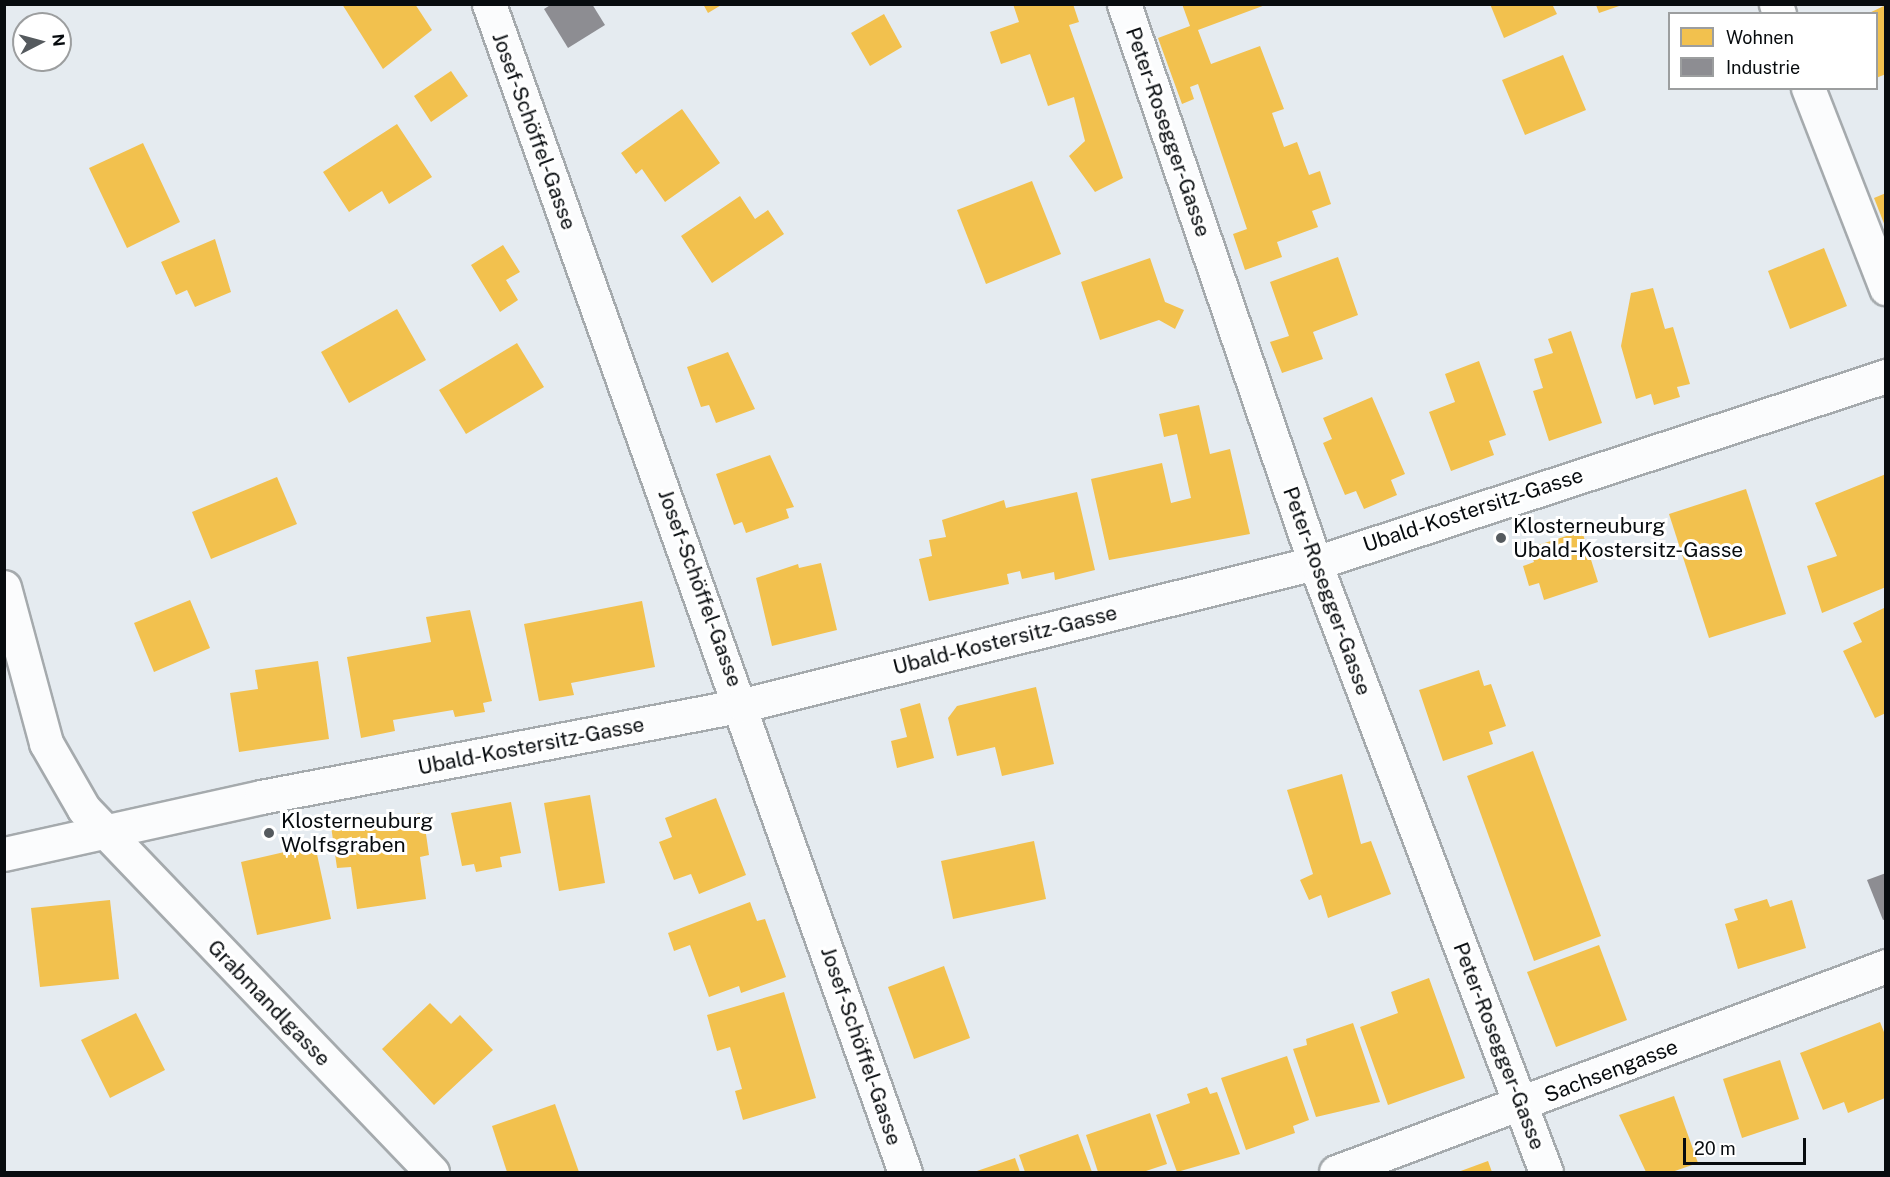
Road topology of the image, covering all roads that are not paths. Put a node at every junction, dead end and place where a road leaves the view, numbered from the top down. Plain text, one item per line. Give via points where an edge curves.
1 (489, 4) edge
2 (1124, 4) edge
3 (1809, 90) edge
4 (1886, 288) edge
5 (1886, 376) edge
6 (1315, 562) junction
7 (4, 587) edge
8 (743, 705) junction
9 (106, 834) junction
10 (4, 854) edge
11 (1886, 966) edge
12 (1522, 1105) junction
13 (432, 1173) edge
14 (905, 1173) edge
15 (1336, 1173) edge
16 (1546, 1173) edge

1 - 8 street, Josef-Schöffel-Gasse
2 - 6 street, Peter-Rosegger-Gasse
3 - 4 street
5 - 6 street, Ubald-Kostersitz-Gasse
6 - 8 street, Ubald-Kostersitz-Gasse
6 - 12 street, Peter-Rosegger-Gasse
7 - 9 street, Grabmandlgasse via 46,743 63,778
8 - 9 street, Ubald-Kostersitz-Gasse via 261,797
8 - 14 street, Josef-Schöffel-Gasse
9 - 10 street, Ubald-Kostersitz-Gasse
9 - 13 street, Grabmandlgasse
11 - 12 street, Sachsengasse
12 - 15 street, Sachsengasse
12 - 16 street, Peter-Rosegger-Gasse

